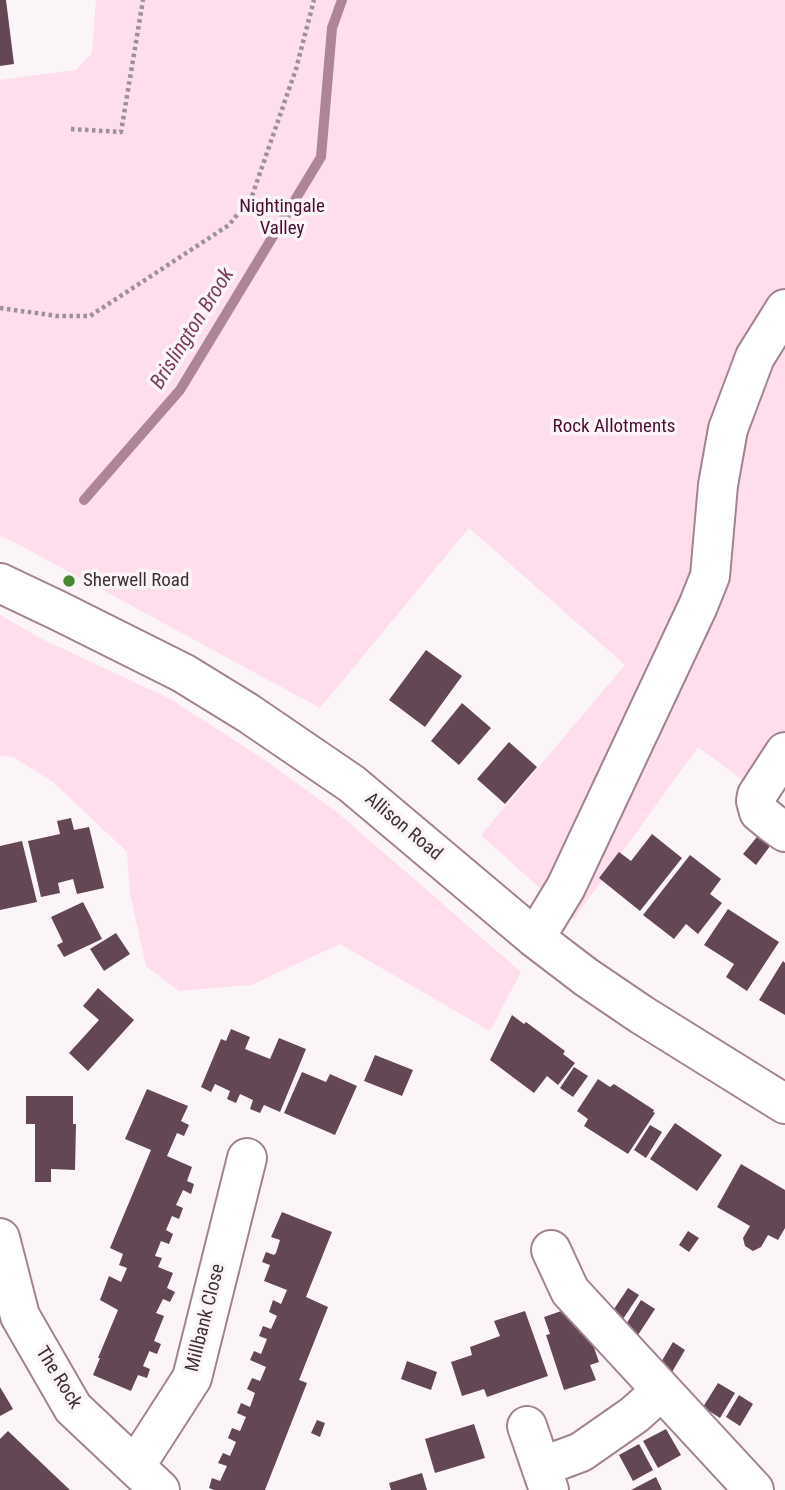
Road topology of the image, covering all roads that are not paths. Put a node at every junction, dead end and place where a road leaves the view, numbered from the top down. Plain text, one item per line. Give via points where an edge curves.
1 (785, 309) edge
2 (0, 583) edge
3 (785, 752) edge
4 (785, 832) edge
5 (535, 938) junction
6 (785, 1104) edge
7 (247, 1157) dead end
8 (0, 1238) edge
9 (551, 1250) dead end
10 (661, 1391) junction
11 (527, 1426) dead end
12 (148, 1478) edge
13 (545, 1478) edge
14 (754, 1490) edge

1 - 5 street via 755,357 728,429 710,576 566,887
2 - 5 street, Allison Road via 183,673 248,713 352,784
3 - 4 street via 756,801 759,812
5 - 6 street, Allison Road via 642,1015
7 - 12 street, Millbank Close via 192,1378
8 - 12 street, The Rock via 20,1316 73,1408
9 - 10 street via 570,1291
10 - 13 street
10 - 14 street
11 - 13 street

